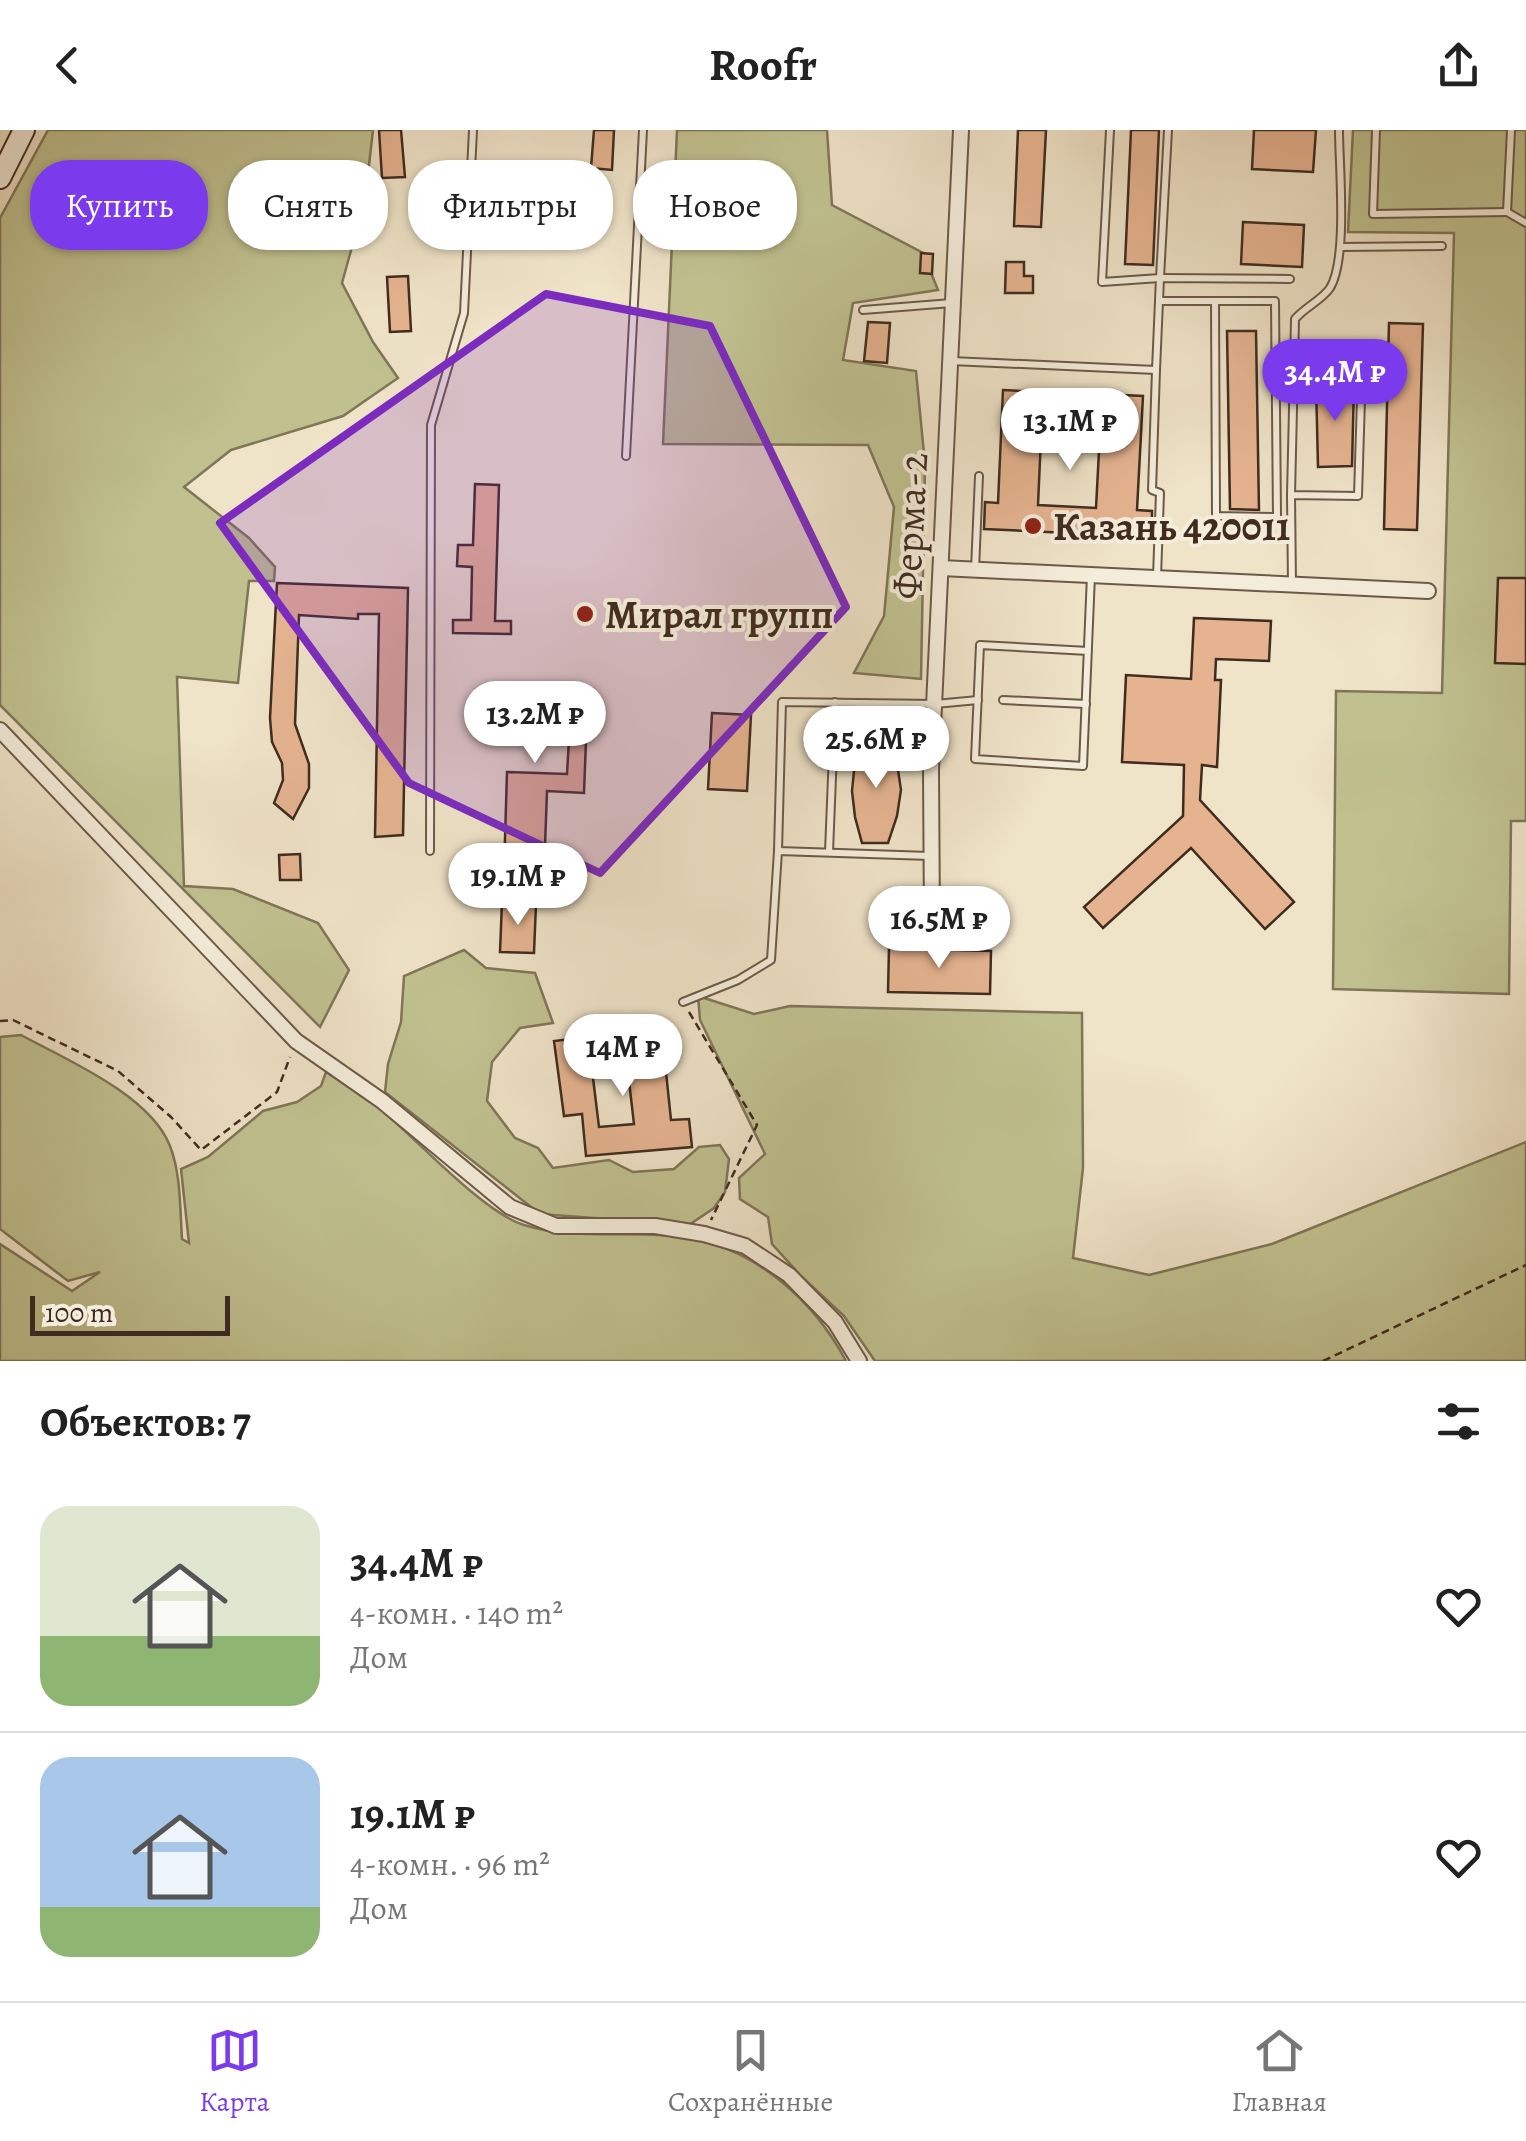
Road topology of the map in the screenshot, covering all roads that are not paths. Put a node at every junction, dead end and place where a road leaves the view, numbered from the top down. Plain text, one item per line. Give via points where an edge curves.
1 (472, 130) edge
2 (644, 130) edge
3 (961, 130) edge
4 (1110, 130) edge
5 (1168, 130) edge
6 (1338, 130) edge
7 (1376, 130) edge
8 (1512, 130) edge
9 (16, 141) edge
10 (0, 178) edge
11 (1507, 212) junction
12 (1526, 223) edge
13 (1442, 246) dead end
14 (1340, 247) junction
15 (1160, 278) junction
16 (1290, 278) dead end
17 (1159, 300) junction
18 (1215, 301) junction
19 (954, 303) junction
20 (863, 310) dead end
21 (950, 361) junction
22 (1294, 364) junction
23 (1156, 370) junction
24 (626, 456) dead end
25 (979, 476) dead end
26 (1291, 494) junction
27 (941, 568) junction
28 (975, 570) junction
29 (1091, 575) junction
30 (1157, 578) junction
31 (1292, 584) junction
32 (1428, 590) dead end
33 (1088, 651) junction
34 (978, 700) junction
35 (1004, 700) dead end
36 (834, 702) junction
37 (935, 704) junction
38 (1086, 704) junction
39 (0, 730) edge
40 (778, 850) junction
41 (430, 851) dead end
42 (829, 852) junction
43 (932, 856) junction
44 (932, 926) dead end
45 (684, 1002) road end
46 (858, 1361) edge

1 - 41 lane via 464,313 430,425
2 - 24 lane
3 - 19 street, Ферма-2
4 - 15 lane via 1102,282
5 - 15 lane
6 - 14 lane
7 - 11 lane via 1372,214
8 - 11 lane
9 - 10 street
11 - 12 lane
13 - 14 lane
14 - 22 lane via 1328,292 1295,319
15 - 16 lane
15 - 17 lane
17 - 18 lane
17 - 23 lane
18 - 18 lane via 1216,516 1277,517 1275,302
19 - 20 lane
19 - 21 street, Ферма-2
21 - 23 lane
21 - 27 street, Ферма-2
22 - 26 lane
22 - 26 lane via 1362,366 1358,496
23 - 30 lane
25 - 28 lane
26 - 31 lane
27 - 28 street
27 - 37 street, Ферма-2
28 - 29 street
29 - 30 street
29 - 33 lane
30 - 31 street
31 - 32 street
33 - 34 lane via 980,645
33 - 38 lane
34 - 37 lane
34 - 38 lane via 974,760 1082,766
35 - 38 lane
36 - 37 lane
36 - 40 lane via 782,702
36 - 42 lane
37 - 43 street, Ферма-2
39 - 46 street via 296,1041 382,1101 510,1207 556,1226 655,1226 744,1246 789,1275 835,1322
40 - 42 lane
40 - 45 lane via 771,960
42 - 43 lane
43 - 44 street, Ферма-2

